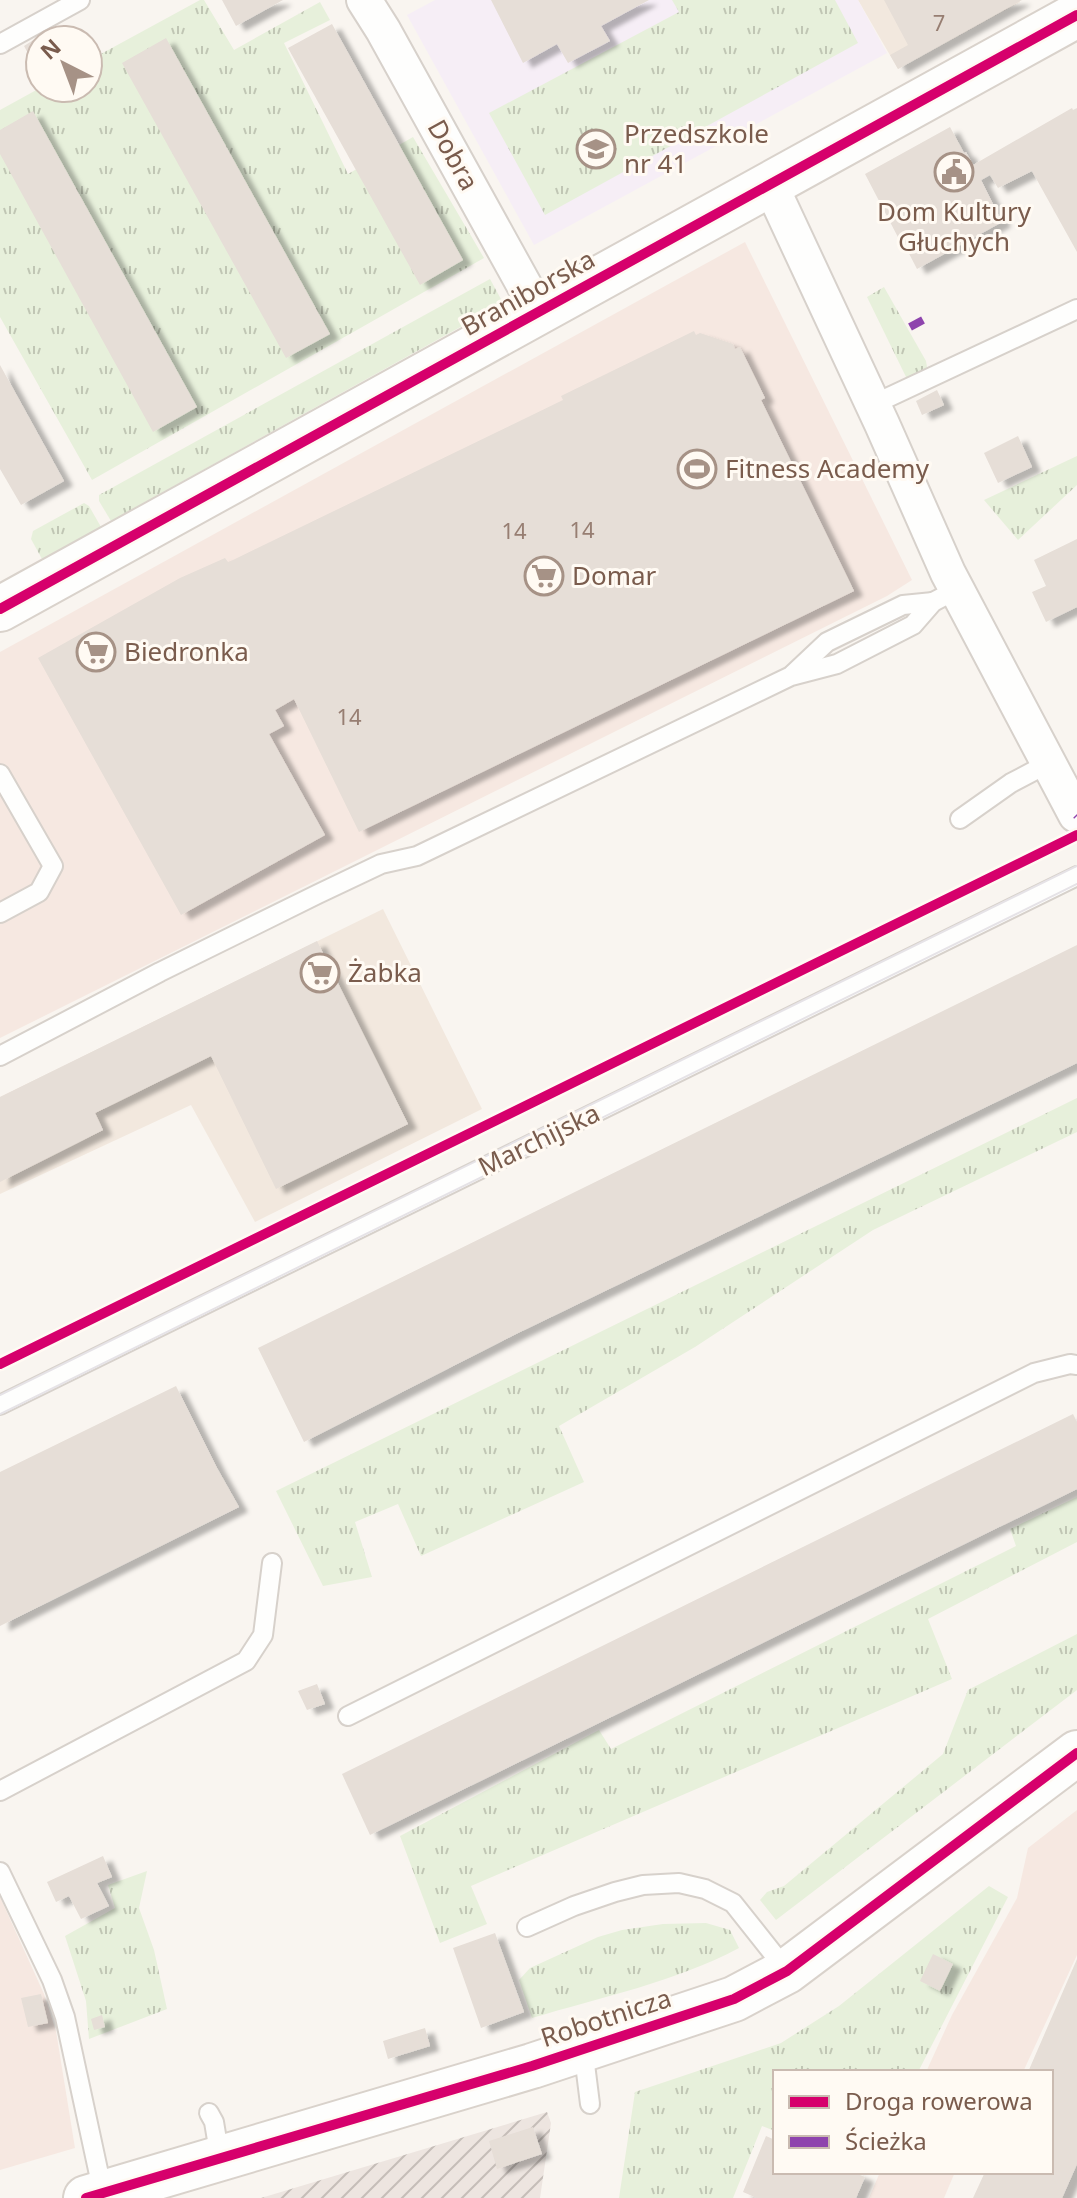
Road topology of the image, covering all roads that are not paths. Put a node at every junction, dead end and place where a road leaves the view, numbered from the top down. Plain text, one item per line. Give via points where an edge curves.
1 (80, 0) edge
2 (364, 0) edge
3 (1077, 15) edge
4 (0, 44) edge
5 (770, 184) junction
6 (1077, 309) edge
7 (539, 312) junction
8 (872, 405) junction
9 (945, 596) junction
10 (4, 599) edge
11 (1049, 763) junction
12 (0, 774) edge
13 (1076, 815) edge
14 (960, 819) dead end
15 (1077, 876) edge
16 (0, 913) edge
17 (0, 1056) edge
18 (1077, 1365) edge
19 (0, 1405) edge
20 (272, 1563) dead end
21 (348, 1716) dead end
22 (1077, 1753) edge
23 (0, 1791) edge
24 (0, 1872) edge
25 (527, 1927) dead end
26 (787, 1971) junction
27 (583, 2048) junction
28 (590, 2104) dead end
29 (209, 2113) dead end
30 (220, 2158) junction
31 (95, 2195) edge

1 - 4 lane
2 - 7 street, Dobra
3 - 5 street, Braniborska
5 - 7 street, Braniborska
5 - 8 street
6 - 8 lane
7 - 10 street, Braniborska
8 - 9 street
9 - 11 street
9 - 17 lane via 903,605 827,642 791,676 417,856 381,864 318,894
11 - 13 street
11 - 14 lane
12 - 16 lane via 53,866 39,892
15 - 19 lane, Marchijska
18 - 21 lane via 1034,1373
20 - 23 lane via 263,1635 246,1661
22 - 26 street, Robotnicza
24 - 31 lane via 65,2017
25 - 26 lane via 615,1892 679,1883 733,1903
26 - 27 street, Robotnicza via 734,1999
27 - 28 lane
27 - 30 street, Robotnicza
29 - 30 lane
30 - 31 street, Robotnicza

